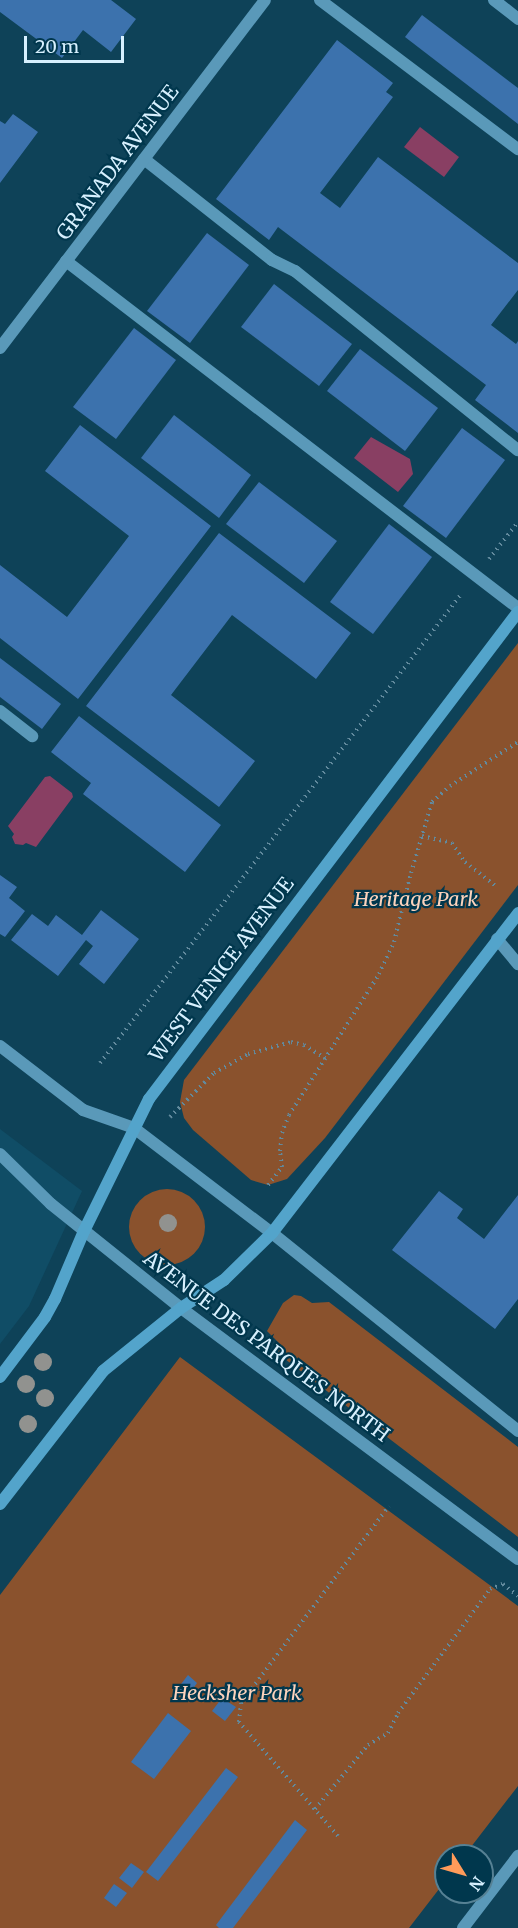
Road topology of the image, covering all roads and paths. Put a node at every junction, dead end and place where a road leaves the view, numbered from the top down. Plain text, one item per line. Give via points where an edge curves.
1 (265, 0) edge
2 (320, 0) edge
3 (494, 0) edge
4 (518, 19) edge
5 (518, 149) edge
6 (144, 159) junction
7 (66, 261) junction
8 (0, 348) edge
9 (518, 450) edge
10 (518, 522) edge
11 (476, 575) junction
12 (518, 610) edge
13 (0, 711) edge
14 (32, 736) dead end
15 (518, 742) edge
16 (422, 836) junction
17 (497, 887) dead end
18 (518, 913) edge
19 (497, 939) junction
20 (518, 963) edge
21 (0, 1046) edge
22 (325, 1058) junction
23 (100, 1063) dead end
24 (170, 1117) dead end
25 (134, 1128) junction
26 (0, 1154) edge
27 (268, 1185) dead end
28 (84, 1231) junction
29 (272, 1233) junction
30 (181, 1308) junction
31 (0, 1377) edge
32 (518, 1431) edge
33 (0, 1504) edge
34 (389, 1506) dead end
35 (518, 1559) edge
36 (518, 1596) edge
37 (315, 1809) junction
38 (338, 1836) dead end
39 (518, 1856) edge
40 (463, 1928) edge

1 - 6 street, GRANADA AVENUE
2 - 5 street
3 - 4 street
6 - 7 street, GRANADA AVENUE
6 - 9 street via 272,260 296,271
7 - 8 street, GRANADA AVENUE
7 - 11 street
10 - 11 path
11 - 12 street
11 - 23 path
12 - 25 street, WEST VENICE AVENUE via 183,1051
13 - 14 street
15 - 16 path via 432,802
16 - 17 path via 452,843 465,862
16 - 22 path via 394,942 379,974
18 - 19 street
19 - 20 street
19 - 29 street
21 - 25 street via 83,1110
22 - 24 path via 291,1042 248,1054 214,1073
22 - 27 path via 284,1124 282,1167
25 - 28 street, WEST VENICE AVENUE
25 - 29 street
26 - 28 street, AVENUE DES PARQUES NORTH
28 - 30 street, AVENUE DES PARQUES NORTH
28 - 31 street, WEST VENICE AVENUE via 45,1317
29 - 30 street via 224,1280
29 - 32 street
30 - 33 street via 103,1371
30 - 35 street, AVENUE DES PARQUES NORTH
34 - 37 path via 241,1703 239,1722
36 - 37 path via 503,1584 490,1588 398,1713 388,1733 368,1746
37 - 38 path
39 - 40 street

